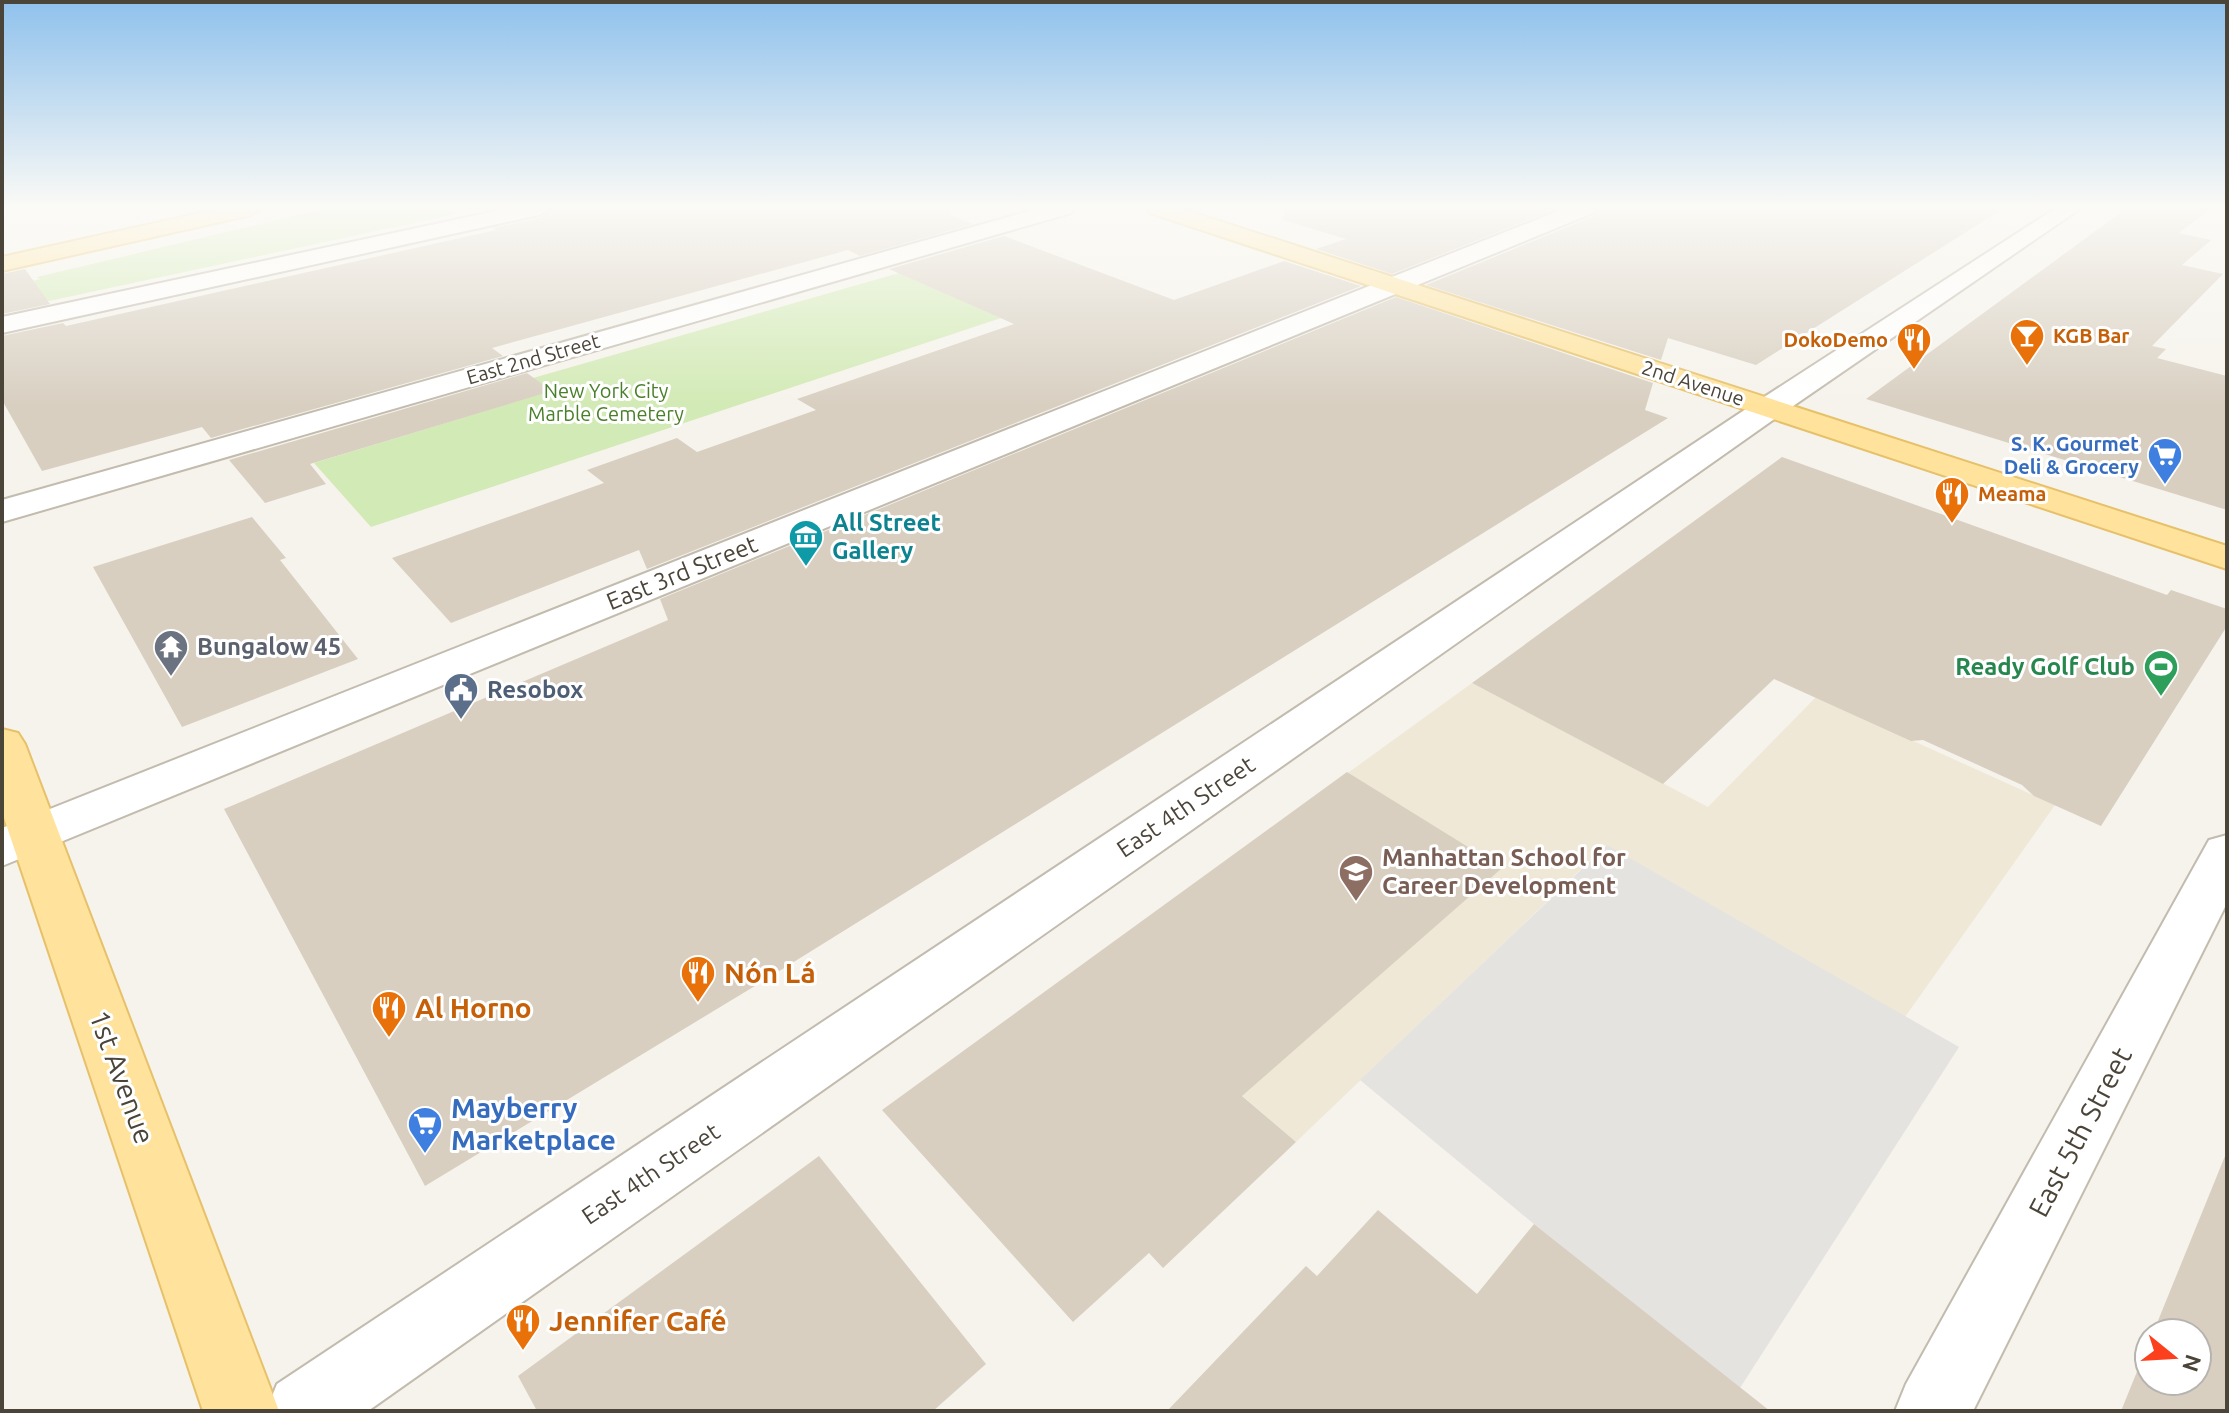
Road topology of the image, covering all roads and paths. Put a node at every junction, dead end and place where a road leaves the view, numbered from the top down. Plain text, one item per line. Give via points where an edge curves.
1 (236, 274) edge
2 (832, 274) edge
3 (1359, 274) edge
4 (1421, 274) edge
5 (1971, 274) edge
6 (1393, 285) junction
7 (2, 325) edge
8 (1769, 408) junction
9 (2, 511) edge
10 (2227, 558) edge
11 (2, 744) edge
12 (18, 842) edge
13 (2227, 853) edge
14 (241, 1411) edge
15 (304, 1411) edge
16 (1933, 1411) edge

1 - 7 street
2 - 9 street, East 2nd Street
3 - 6 main road, 2nd Avenue
4 - 6 street, East 3rd Street
5 - 8 street, East 4th Street
6 - 8 main road, 2nd Avenue
6 - 12 street, East 3rd Street
8 - 10 main road, 2nd Avenue
8 - 15 street, East 4th Street
11 - 12 main road, 1st Avenue
12 - 14 main road, 1st Avenue
13 - 16 street, East 5th Street

